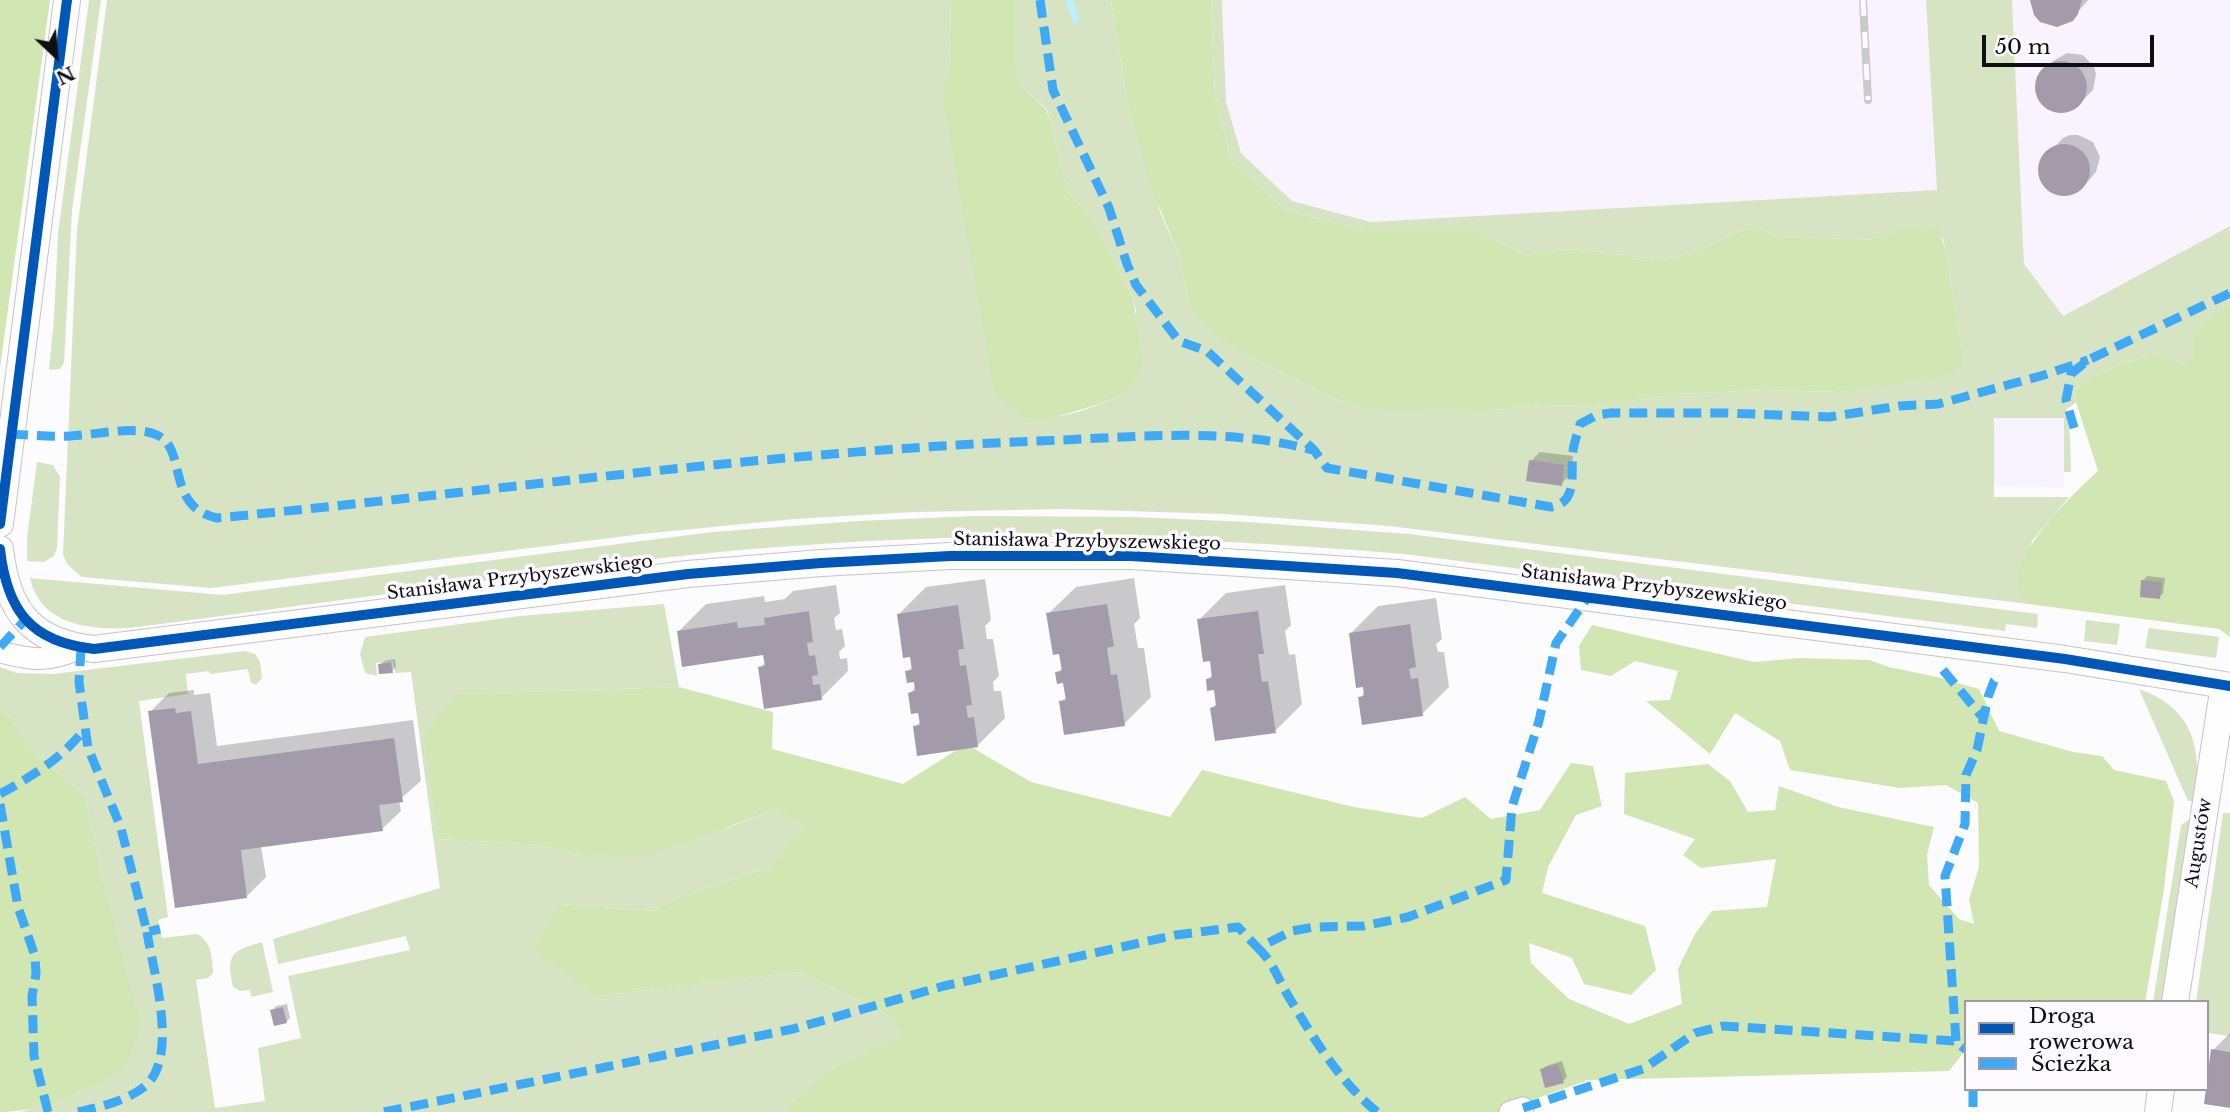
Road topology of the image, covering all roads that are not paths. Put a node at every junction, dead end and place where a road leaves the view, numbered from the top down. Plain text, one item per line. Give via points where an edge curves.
1 (66, 0) edge
2 (0, 524) edge
3 (0, 550) edge
4 (81, 648) junction
5 (0, 652) edge
6 (2227, 686) edge
7 (2175, 1000) edge
8 (2161, 1091) edge
9 (2158, 1112) edge

1 - 2 street
3 - 4 street, Stanisława Przybyszewskiego via 8,587 26,620 52,640
4 - 5 street, Stanisława Przybyszewskiego via 60,657 33,660
4 - 6 street, Stanisława Przybyszewskiego via 121,648 630,581 763,568 950,556 1131,556 1396,573 2065,659
6 - 7 street, Augustów
8 - 9 street

